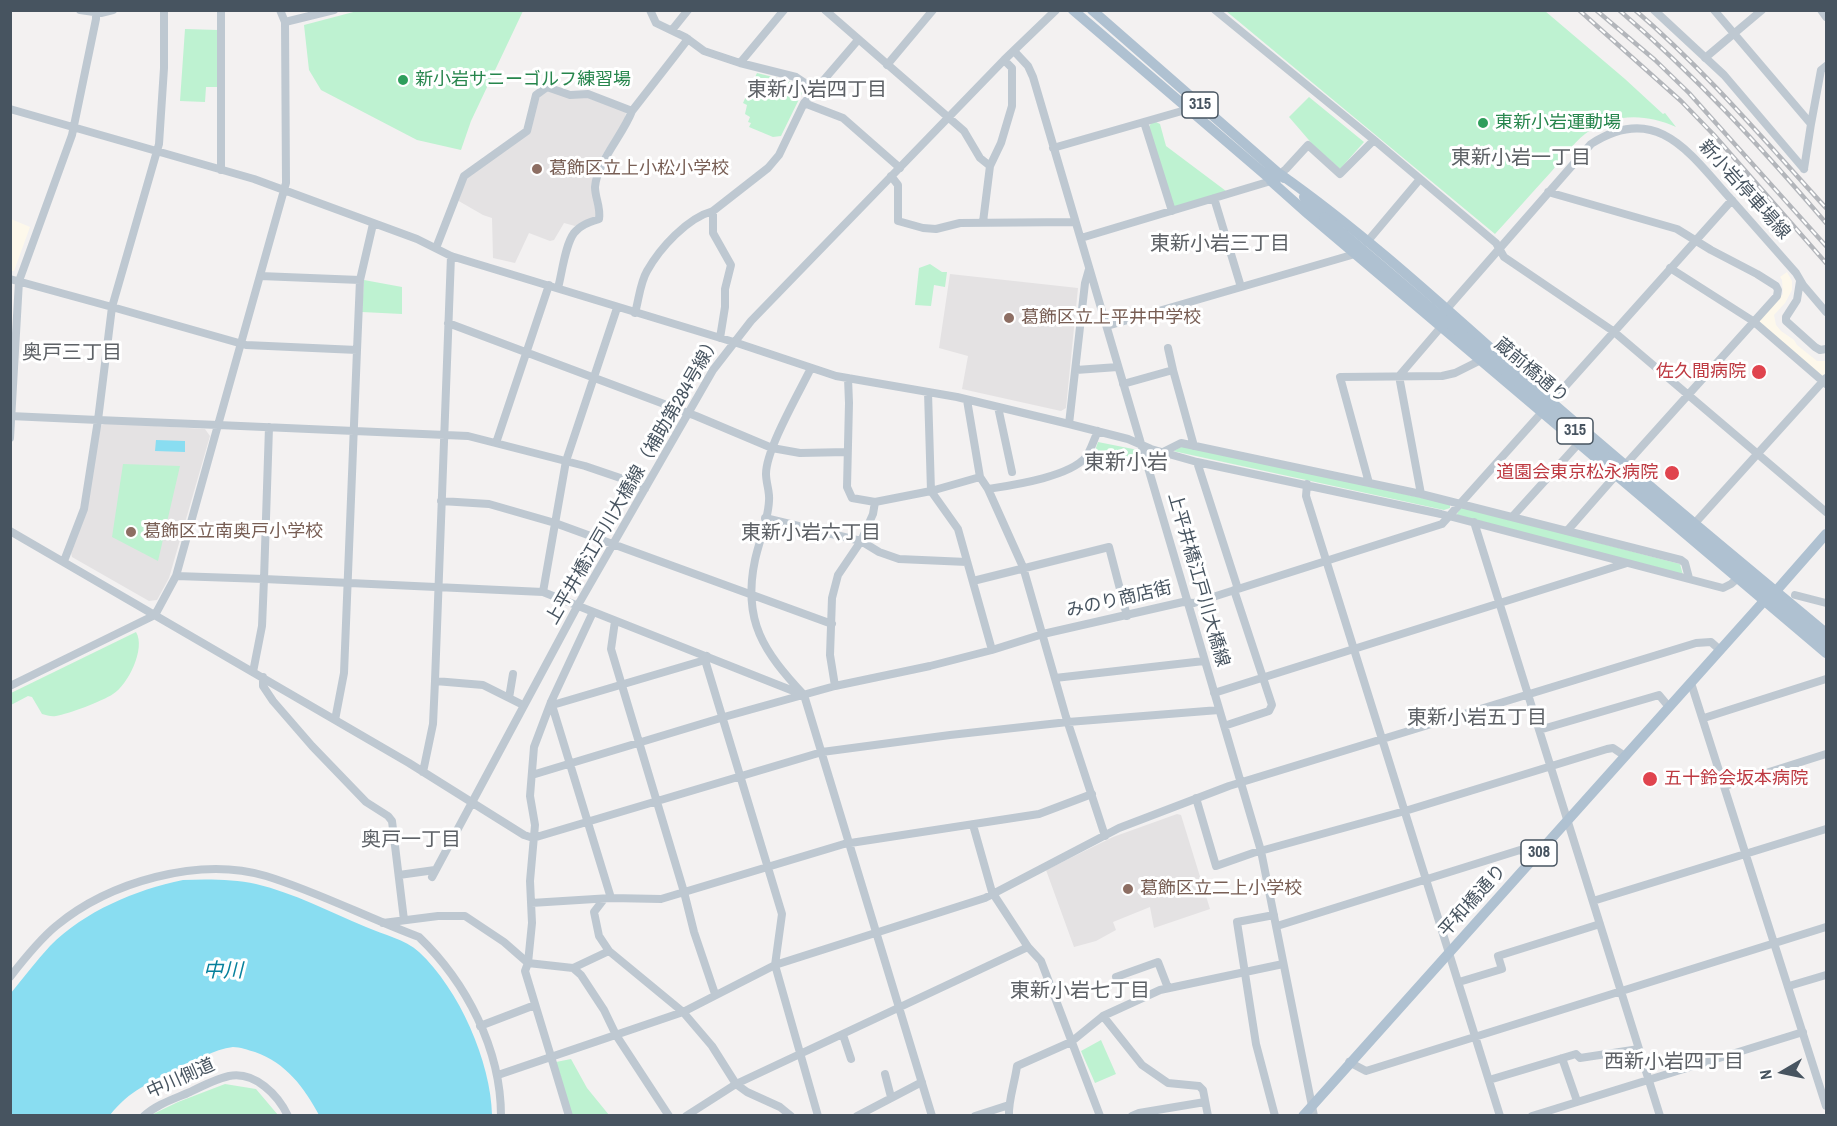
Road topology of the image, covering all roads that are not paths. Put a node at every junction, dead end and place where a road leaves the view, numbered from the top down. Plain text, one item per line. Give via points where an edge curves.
1 (80, 10) edge
2 (113, 10) edge
3 (164, 10) edge
4 (221, 10) edge
5 (280, 10) edge
6 (650, 10) edge
7 (688, 10) edge
8 (784, 10) edge
9 (933, 10) edge
10 (1056, 10) edge
11 (1073, 10) edge
12 (1092, 10) edge
13 (1215, 10) edge
14 (1654, 10) edge
15 (1714, 10) edge
16 (1762, 10) edge
17 (1821, 10) edge
18 (332, 11) edge
19 (825, 11) edge
20 (96, 12) edge
21 (1827, 17) edge
22 (285, 22) junction
23 (672, 30) junction
24 (1734, 33) junction
25 (688, 39) junction
26 (858, 40) junction
27 (1014, 51) junction
28 (1705, 58) junction
29 (1004, 60) junction
30 (740, 63) junction
31 (887, 65) junction
32 (1827, 66) edge
33 (814, 89) junction
34 (804, 103) junction
35 (10, 109) edge
36 (1189, 109) junction
37 (632, 111) junction
38 (949, 118) junction
39 (1144, 122) junction
40 (1811, 124) junction
41 (73, 128) junction
42 (1374, 140) junction
43 (1053, 148) junction
44 (158, 152) junction
45 (990, 166) junction
46 (900, 168) junction
47 (222, 170) junction
48 (891, 176) junction
49 (1276, 177) junction
50 (1420, 179) junction
51 (284, 189) junction
52 (1548, 192) junction
53 (1214, 198) junction
54 (1732, 200) junction
55 (713, 211) junction
56 (1172, 211) junction
57 (983, 222) junction
58 (1075, 222) junction
59 (373, 224) junction
60 (1081, 238) junction
61 (1695, 240) junction
62 (1367, 242) junction
63 (436, 248) junction
64 (1499, 248) junction
65 (1355, 254) junction
66 (451, 256) junction
67 (1089, 268) junction
68 (1670, 268) junction
69 (260, 276) junction
70 (15, 280) edge
71 (360, 280) junction
72 (1800, 281) junction
73 (554, 286) junction
74 (1241, 287) junction
75 (1430, 296) junction
76 (1814, 297) junction
77 (1797, 300) junction
78 (1417, 306) junction
79 (112, 307) junction
80 (617, 308) junction
81 (1446, 309) junction
82 (1827, 312) edge
83 (635, 313) junction
84 (1753, 321) junction
85 (448, 323) junction
86 (1438, 324) junction
87 (1107, 326) junction
88 (1613, 331) junction
89 (720, 338) junction
90 (733, 342) junction
91 (240, 344) junction
92 (1168, 348) dead end
93 (1827, 349) edge
94 (357, 350) junction
95 (526, 353) junction
96 (1481, 360) junction
97 (1118, 367) junction
98 (811, 368) junction
99 (1076, 370) junction
100 (1173, 370) junction
101 (1399, 376) junction
102 (595, 378) junction
103 (848, 378) junction
104 (1826, 381) edge
105 (1123, 384) junction
106 (928, 392) junction
107 (1688, 393) junction
108 (968, 400) junction
109 (1551, 401) junction
110 (998, 407) junction
111 (1542, 411) junction
112 (688, 413) junction
113 (12, 416) edge
114 (98, 420) junction
115 (1069, 424) junction
116 (218, 425) junction
117 (269, 427) junction
118 (354, 431) junction
119 (1098, 431) junction
120 (444, 435) junction
121 (10, 438) edge
122 (496, 443) junction
123 (1579, 443) junction
124 (1141, 445) junction
125 (1194, 446) junction
126 (772, 448) junction
127 (847, 452) junction
128 (1163, 452) junction
129 (1759, 454) junction
130 (566, 461) junction
131 (1197, 462) junction
132 (1626, 464) junction
133 (1012, 471) dead end
134 (1616, 475) junction
135 (980, 477) junction
136 (1369, 483) junction
137 (1307, 484) junction
138 (645, 489) junction
139 (988, 489) junction
140 (932, 491) junction
141 (1421, 494) junction
142 (441, 501) junction
143 (875, 502) junction
144 (1460, 504) junction
145 (1827, 512) edge
146 (1449, 516) junction
147 (1513, 516) junction
148 (765, 518) junction
149 (1474, 522) junction
150 (555, 523) junction
151 (1695, 524) junction
152 (10, 531) edge
153 (1567, 531) junction
154 (1827, 534) edge
155 (861, 542) junction
156 (613, 544) junction
157 (64, 561) junction
158 (1326, 561) junction
159 (968, 562) junction
160 (1627, 563) junction
161 (1023, 567) junction
162 (176, 576) junction
163 (1689, 578) junction
164 (1738, 578) junction
165 (264, 579) junction
166 (973, 581) junction
167 (348, 583) junction
168 (438, 587) junction
169 (1236, 589) junction
170 (1776, 591) junction
171 (543, 592) junction
172 (750, 594) junction
173 (1795, 595) dead end
174 (1764, 601) junction
175 (1187, 602) junction
176 (1827, 603) edge
177 (578, 605) junction
178 (1499, 605) junction
179 (593, 612) junction
180 (155, 615) junction
181 (1126, 616) junction
182 (615, 621) junction
183 (832, 624) junction
184 (1827, 633) edge
185 (1042, 634) junction
186 (1827, 644) edge
187 (992, 650) junction
188 (1353, 650) junction
189 (1720, 650) junction
190 (1827, 654) edge
191 (706, 658) junction
192 (1204, 661) junction
193 (253, 672) junction
194 (513, 674) dead end
195 (263, 678) junction
196 (1055, 678) junction
197 (1263, 678) junction
198 (1827, 680) edge
199 (435, 681) junction
200 (1691, 683) junction
201 (622, 685) junction
202 (10, 686) edge
203 (835, 686) junction
204 (1214, 693) junction
205 (804, 695) junction
206 (1528, 695) junction
207 (509, 698) junction
208 (551, 702) junction
209 (524, 705) junction
210 (1670, 707) junction
211 (1219, 710) junction
212 (724, 717) junction
213 (1704, 718) junction
214 (335, 720) junction
215 (1068, 722) junction
216 (1224, 726) junction
217 (1539, 730) junction
218 (1383, 740) junction
219 (639, 743) junction
220 (822, 752) junction
221 (1827, 754) edge
222 (1625, 756) junction
223 (570, 764) junction
224 (1550, 767) junction
225 (423, 772) junction
226 (532, 775) junction
227 (741, 777) junction
228 (1241, 783) junction
229 (1725, 786) junction
230 (1092, 794) junction
231 (1196, 798) junction
232 (471, 800) junction
233 (657, 802) junction
234 (1405, 811) junction
235 (1567, 821) junction
236 (588, 823) junction
237 (973, 825) junction
238 (1827, 829) edge
239 (1105, 836) junction
240 (533, 838) junction
241 (850, 843) junction
242 (1261, 851) junction
243 (1747, 855) junction
244 (1534, 858) junction
245 (768, 867) junction
246 (399, 874) junction
247 (1426, 879) junction
248 (684, 892) junction
249 (992, 892) junction
250 (607, 899) junction
251 (1593, 901) junction
252 (531, 903) junction
253 (1274, 915) junction
254 (407, 920) junction
255 (383, 923) junction
256 (1600, 924) junction
257 (1277, 926) junction
258 (1827, 927) edge
259 (877, 933) junction
260 (418, 937) junction
261 (1775, 942) junction
262 (1028, 947) junction
263 (609, 951) junction
264 (1450, 951) junction
265 (528, 963) junction
266 (1283, 964) junction
267 (776, 965) junction
268 (573, 968) junction
269 (1245, 971) junction
270 (1827, 975) edge
271 (10, 977) edge
272 (1116, 977) dead end
273 (1459, 982) junction
274 (1789, 986) junction
275 (1168, 988) junction
276 (1620, 991) junction
277 (715, 994) junction
278 (535, 1005) junction
279 (900, 1008) junction
280 (683, 1012) junction
281 (1103, 1016) junction
282 (480, 1026) junction
283 (1803, 1032) junction
284 (616, 1035) junction
285 (843, 1035) junction
286 (1474, 1037) junction
287 (1071, 1042) junction
288 (1639, 1049) junction
289 (801, 1054) junction
290 (551, 1057) junction
291 (1562, 1058) junction
292 (851, 1059) dead end
293 (1349, 1062) junction
294 (885, 1074) dead end
295 (498, 1075) junction
296 (1489, 1080) junction
297 (1647, 1080) junction
298 (922, 1082) junction
299 (736, 1084) junction
300 (891, 1097) junction
301 (1577, 1101) junction
302 (1205, 1102) junction
303 (1009, 1105) junction
304 (1827, 1106) edge
305 (1313, 1110) edge
306 (144, 1116) edge
307 (288, 1116) edge
308 (501, 1116) edge
309 (569, 1116) edge
310 (669, 1116) edge
311 (687, 1116) edge
312 (791, 1116) edge
313 (818, 1116) edge
314 (857, 1116) edge
315 (932, 1116) edge
316 (975, 1116) edge
317 (1009, 1116) edge
318 (1100, 1116) edge
319 (1132, 1116) edge
320 (1208, 1116) edge
321 (1275, 1116) edge
322 (1303, 1116) edge
323 (1500, 1116) edge
324 (1532, 1116) edge
325 (1660, 1116) edge

1 - 20 street
2 - 20 street
3 - 44 street
4 - 47 street
5 - 22 street
6 - 23 street via 656,23
7 - 23 street
8 - 30 street
9 - 31 street
10 - 27 street
11 - 36 main road, 蔵前橋通り / 315
12 - 49 main road, 蔵前橋通り / 315
13 - 42 street
14 - 28 street
15 - 24 street
16 - 24 street
17 - 21 street
18 - 22 street
19 - 26 street
20 - 41 street
22 - 51 street
23 - 25 street
24 - 28 street
24 - 40 street
25 - 30 street via 704,51
25 - 37 street
26 - 31 street
26 - 33 street
27 - 29 street, 上平井橋江戸川大橋線（補助第284号線）
27 - 43 street, 上平井橋江戸川大橋線 via 1033,77
28 - 40 street via 1804,169
29 - 38 street, 上平井橋江戸川大橋線（補助第284号線）
29 - 45 street via 1012,68 1012,106 1002,143
30 - 33 street via 796,77
31 - 38 street
32 - 40 street via 1821,70
33 - 34 street
34 - 46 street via 843,118
34 - 55 street via 779,156
35 - 41 street
36 - 39 street
36 - 49 main road, 蔵前橋通り / 315
37 - 63 street via 588,94 570,95 547,87 536,95 527,132 464,176
37 - 73 street via 604,159 595,185 599,219 575,232
38 - 45 street
38 - 46 street, 上平井橋江戸川大橋線（補助第284号線）
39 - 43 street
39 - 56 street
41 - 44 street
41 - 70 street
42 - 49 street via 1340,174 1308,145
42 - 50 street
43 - 58 street, 上平井橋江戸川大橋線
44 - 47 street
44 - 79 street
45 - 57 street
46 - 48 street, 上平井橋江戸川大橋線（補助第284号線）
47 - 51 street
48 - 57 street via 898,185 898,220 936,230
48 - 90 street, 上平井橋江戸川大橋線（補助第284号線）
49 - 53 street
49 - 62 main road via 1318,201
49 - 65 main road
49 - 186 main road, 蔵前橋通り / 315, bridge
50 - 62 street
50 - 64 street
51 - 59 street
51 - 69 street
52 - 54 street, 新小岩停車場線 via 1591,144 1614,132 1639,128 1663,134 1682,146
52 - 61 street via 1656,221
52 - 64 street, 新小岩停車場線
53 - 56 street
53 - 74 street
54 - 61 street, みのり商店街
54 - 72 street, 新小岩停車場線
55 - 83 street via 689,224 662,251 647,271
55 - 89 street via 713,233 731,265
56 - 60 street
57 - 58 street
58 - 60 street, 上平井橋江戸川大橋線
59 - 63 street
59 - 71 street
60 - 67 street, 上平井橋江戸川大橋線
61 - 68 street, みのり商店街
61 - 84 street via 1776,286 1777,296
62 - 75 main road
63 - 66 street
64 - 81 street, 新小岩停車場線
64 - 88 street via 1504,257
65 - 74 street
65 - 78 main road
66 - 73 street
66 - 85 street
67 - 87 street, 上平井橋江戸川大橋線
67 - 99 street
68 - 84 street
68 - 88 street, みのり商店街
69 - 71 street
69 - 91 street
70 - 79 street
70 - 113 street
71 - 94 street
72 - 76 street, 新小岩停車場線
72 - 77 street
73 - 80 street
73 - 95 street
74 - 87 street
75 - 78 main road via 1428,305
75 - 81 main road
76 - 77 street
76 - 82 street, 新小岩停車場線
77 - 93 street via 1786,321 1815,347
78 - 86 main road
79 - 91 street
79 - 114 street
80 - 83 street
80 - 102 street
81 - 86 street, 新小岩停車場線
81 - 109 main road
83 - 89 street
84 - 104 street
84 - 107 street
85 - 95 street
85 - 120 street
86 - 96 main road
86 - 101 street, 新小岩停車場線
87 - 97 street, 上平井橋江戸川大橋線
88 - 107 street
88 - 109 street, みのり商店街
89 - 90 street
90 - 98 street
90 - 112 street, 上平井橋江戸川大橋線（補助第284号線）
91 - 94 street
91 - 116 street
92 - 100 street
94 - 118 street
95 - 102 street
95 - 122 street
96 - 101 street via 1449,375
96 - 111 main road
97 - 99 street
97 - 105 street, 上平井橋江戸川大橋線
98 - 103 street
98 - 126 street
99 - 115 street
100 - 105 street
100 - 125 street
101 - 136 street via 1340,377
101 - 141 street
102 - 112 street
102 - 130 street
103 - 106 street
103 - 127 street
104 - 129 street
105 - 124 street, 上平井橋江戸川大橋線
106 - 108 street
106 - 140 street
107 - 129 street
107 - 132 street
108 - 110 street
108 - 135 street
109 - 111 street, みのり商店街
109 - 132 main road
110 - 115 street
110 - 133 street
111 - 123 main road
111 - 144 street, みのり商店街
112 - 126 street
112 - 138 street, 上平井橋江戸川大橋線（補助第284号線）
113 - 114 street
113 - 121 street
114 - 116 street
114 - 157 street via 84,509
115 - 119 street
116 - 117 street
116 - 162 street
117 - 118 street
117 - 165 street
118 - 120 street
118 - 167 street
119 - 124 street
119 - 139 street via 1086,456 1072,468
120 - 122 street
120 - 142 street
122 - 130 street
123 - 134 main road
123 - 147 street
124 - 128 street
124 - 175 street, 上平井橋江戸川大橋線
125 - 128 street via 1181,443
125 - 136 street
126 - 127 street via 800,453
126 - 148 street via 766,472 769,501
127 - 143 street via 847,487 852,498
128 - 131 street
129 - 145 street
129 - 151 street
130 - 138 street
130 - 150 street
131 - 137 street
131 - 169 street
132 - 151 main road
134 - 153 street
134 - 164 main road
135 - 139 street
135 - 140 street
136 - 141 street
137 - 146 street
137 - 158 street via 1306,496
138 - 156 street, 上平井橋江戸川大橋線（補助第284号線）
139 - 161 street
140 - 143 street
140 - 159 street via 958,529
141 - 144 street
142 - 150 street via 489,504
142 - 168 street
143 - 155 street
144 - 146 street, みのり商店街
144 - 147 street
146 - 149 street
146 - 158 street, みのり商店街 via 1438,526
147 - 153 street
148 - 155 street
148 - 172 street
149 - 160 street
149 - 178 street
150 - 156 street
150 - 171 street
151 - 170 main road
152 - 157 street
153 - 163 street via 1681,560
154 - 170 main road, 308
155 - 159 street via 899,559
155 - 183 street via 838,575 832,598
156 - 172 street
156 - 177 street, 上平井橋江戸川大橋線（補助第284号線）
157 - 180 street
158 - 169 street, みのり商店街
158 - 188 street
159 - 166 street
160 - 163 street
160 - 178 street
161 - 166 street
161 - 181 street via 1109,547
161 - 185 street
162 - 165 street
162 - 180 street
163 - 164 street via 1723,588
164 - 174 main road
165 - 167 street
165 - 193 street via 262,626
166 - 187 street
167 - 168 street
167 - 214 street via 344,674
168 - 171 street
168 - 199 street
169 - 175 street, みのり商店街
169 - 197 street
170 - 174 main road, 308
170 - 184 main road
171 - 177 street
172 - 183 street
172 - 205 street via 764,645
173 - 176 street
174 - 189 main road, 平和橋通り / 308
174 - 190 main road
175 - 181 street, みのり商店街
175 - 192 street, 上平井橋江戸川大橋線
177 - 179 street
177 - 209 street, 上平井橋江戸川大橋線（補助第284号線）
178 - 188 street
178 - 206 street
179 - 182 street
179 - 208 street
180 - 193 street
180 - 202 street
181 - 185 street, みのり商店街
182 - 191 street
182 - 201 street via 611,649
183 - 203 street via 830,655
185 - 187 street, みのり商店街
185 - 196 street
187 - 203 street, みのり商店街
188 - 197 street
188 - 218 street
189 - 200 main road, 平和橋通り / 308
189 - 206 street via 1711,642 1701,642
191 - 201 street
191 - 205 street
191 - 212 street
192 - 196 street
192 - 204 street, 上平井橋江戸川大橋線
193 - 195 street
194 - 207 street
195 - 214 street
195 - 246 street via 263,686 273,701 312,746 366,802 392,821
196 - 215 street
197 - 204 street
197 - 216 street via 1272,705 1269,711
198 - 213 street
199 - 207 street via 483,685
199 - 225 street via 433,724
200 - 210 main road, 平和橋通り / 308
200 - 213 street
201 - 208 street via 556,704
201 - 219 street
203 - 205 street, みのり商店街
204 - 211 street, 上平井橋江戸川大橋線
205 - 212 street, みのり商店街
205 - 220 street
206 - 217 street
206 - 218 street
207 - 209 street
208 - 223 street
208 - 226 street via 534,747
209 - 232 street, 上平井橋江戸川大橋線（補助第284号線）
210 - 217 street via 1659,695
210 - 222 main road, 平和橋通り / 308
211 - 215 street
211 - 216 street, 上平井橋江戸川大橋線
212 - 219 street, みのり商店街
212 - 227 street
213 - 229 street
214 - 225 street
215 - 220 street
215 - 230 street
216 - 228 street, 上平井橋江戸川大橋線
217 - 224 street
218 - 228 street
218 - 234 street
219 - 223 street, みのり商店街
219 - 233 street
220 - 227 street
220 - 241 street
221 - 229 street
222 - 224 street via 1613,748
222 - 235 main road, 平和橋通り / 308
223 - 226 street, みのり商店街
223 - 236 street
224 - 234 street
224 - 235 street
225 - 232 street
226 - 240 street
227 - 233 street
227 - 245 street
228 - 231 street
228 - 242 street, 上平井橋江戸川大橋線
229 - 243 street
230 - 237 street via 1039,814
230 - 239 street
231 - 239 street
231 - 242 street via 1216,866
232 - 240 street
232 - 246 street, 上平井橋江戸川大橋線（補助第284号線） via 433,874
233 - 236 street
233 - 248 street
234 - 242 street
234 - 247 street
235 - 244 main road, 平和橋通り / 308
235 - 251 street
236 - 240 street
236 - 250 street
237 - 241 street
237 - 249 street
238 - 243 street
239 - 249 street
240 - 252 street
241 - 245 street
241 - 259 street
242 - 253 street, 上平井橋江戸川大橋線
243 - 251 street
243 - 261 street
244 - 247 street via 1520,850
244 - 264 main road, 平和橋通り / 308
245 - 248 street
245 - 267 street via 782,914
246 - 254 street
247 - 257 street
247 - 264 street
248 - 250 street via 661,899
248 - 277 street
249 - 259 street via 985,898
249 - 262 street
250 - 252 street
250 - 263 street via 594,912 599,936
251 - 256 street
252 - 265 street
253 - 257 street, 上平井橋江戸川大橋線
253 - 269 street via 1237,922
254 - 255 street
254 - 260 street
254 - 265 street via 465,916
255 - 260 street
255 - 271 street via 264,875 198,869 152,877 80,909 46,934
256 - 273 street via 1498,956 1502,969
256 - 276 street
257 - 266 street, 上平井橋江戸川大橋線
258 - 261 street
259 - 267 street
259 - 279 street
260 - 282 street via 444,964
261 - 274 street
261 - 276 street
262 - 279 street
262 - 287 street via 1041,961
263 - 268 street
263 - 280 street
264 - 273 street
264 - 293 main road, 平和橋通り / 308
265 - 268 street
265 - 278 street via 525,971
266 - 269 street
266 - 305 street, 上平井橋江戸川大橋線
267 - 277 street
267 - 289 street
268 - 284 street via 604,1010
269 - 275 street
269 - 321 street via 1256,1044
270 - 274 street
272 - 275 street via 1158,962
273 - 286 street
274 - 283 street
275 - 281 street
276 - 286 street
276 - 288 street
277 - 280 street
278 - 282 street
278 - 290 street
279 - 285 street
279 - 298 street
280 - 284 street
280 - 299 street via 712,1046
281 - 287 street
281 - 302 street via 1142,1065 1168,1083 1198,1086
282 - 295 street
283 - 297 street
283 - 304 street
284 - 290 street
284 - 310 street
285 - 289 street
285 - 292 street
286 - 293 street via 1366,1071
286 - 296 street
287 - 303 street via 1017,1066
287 - 318 street
288 - 291 street via 1580,1058 1576,1053
288 - 297 street
289 - 299 street
289 - 313 street
290 - 295 street
290 - 309 street
291 - 296 street
291 - 301 street
293 - 305 main road, 平和橋通り / 308
294 - 300 street
295 - 308 street
296 - 323 street
297 - 301 street
297 - 325 street
298 - 300 street
298 - 315 street
299 - 311 street
299 - 312 street
300 - 314 street
301 - 324 street
302 - 319 street
302 - 320 street
303 - 316 street
303 - 317 street
305 - 322 main road, 平和橋通り / 308
306 - 307 street, 中川側道 via 157,1106 232,1075 264,1086

